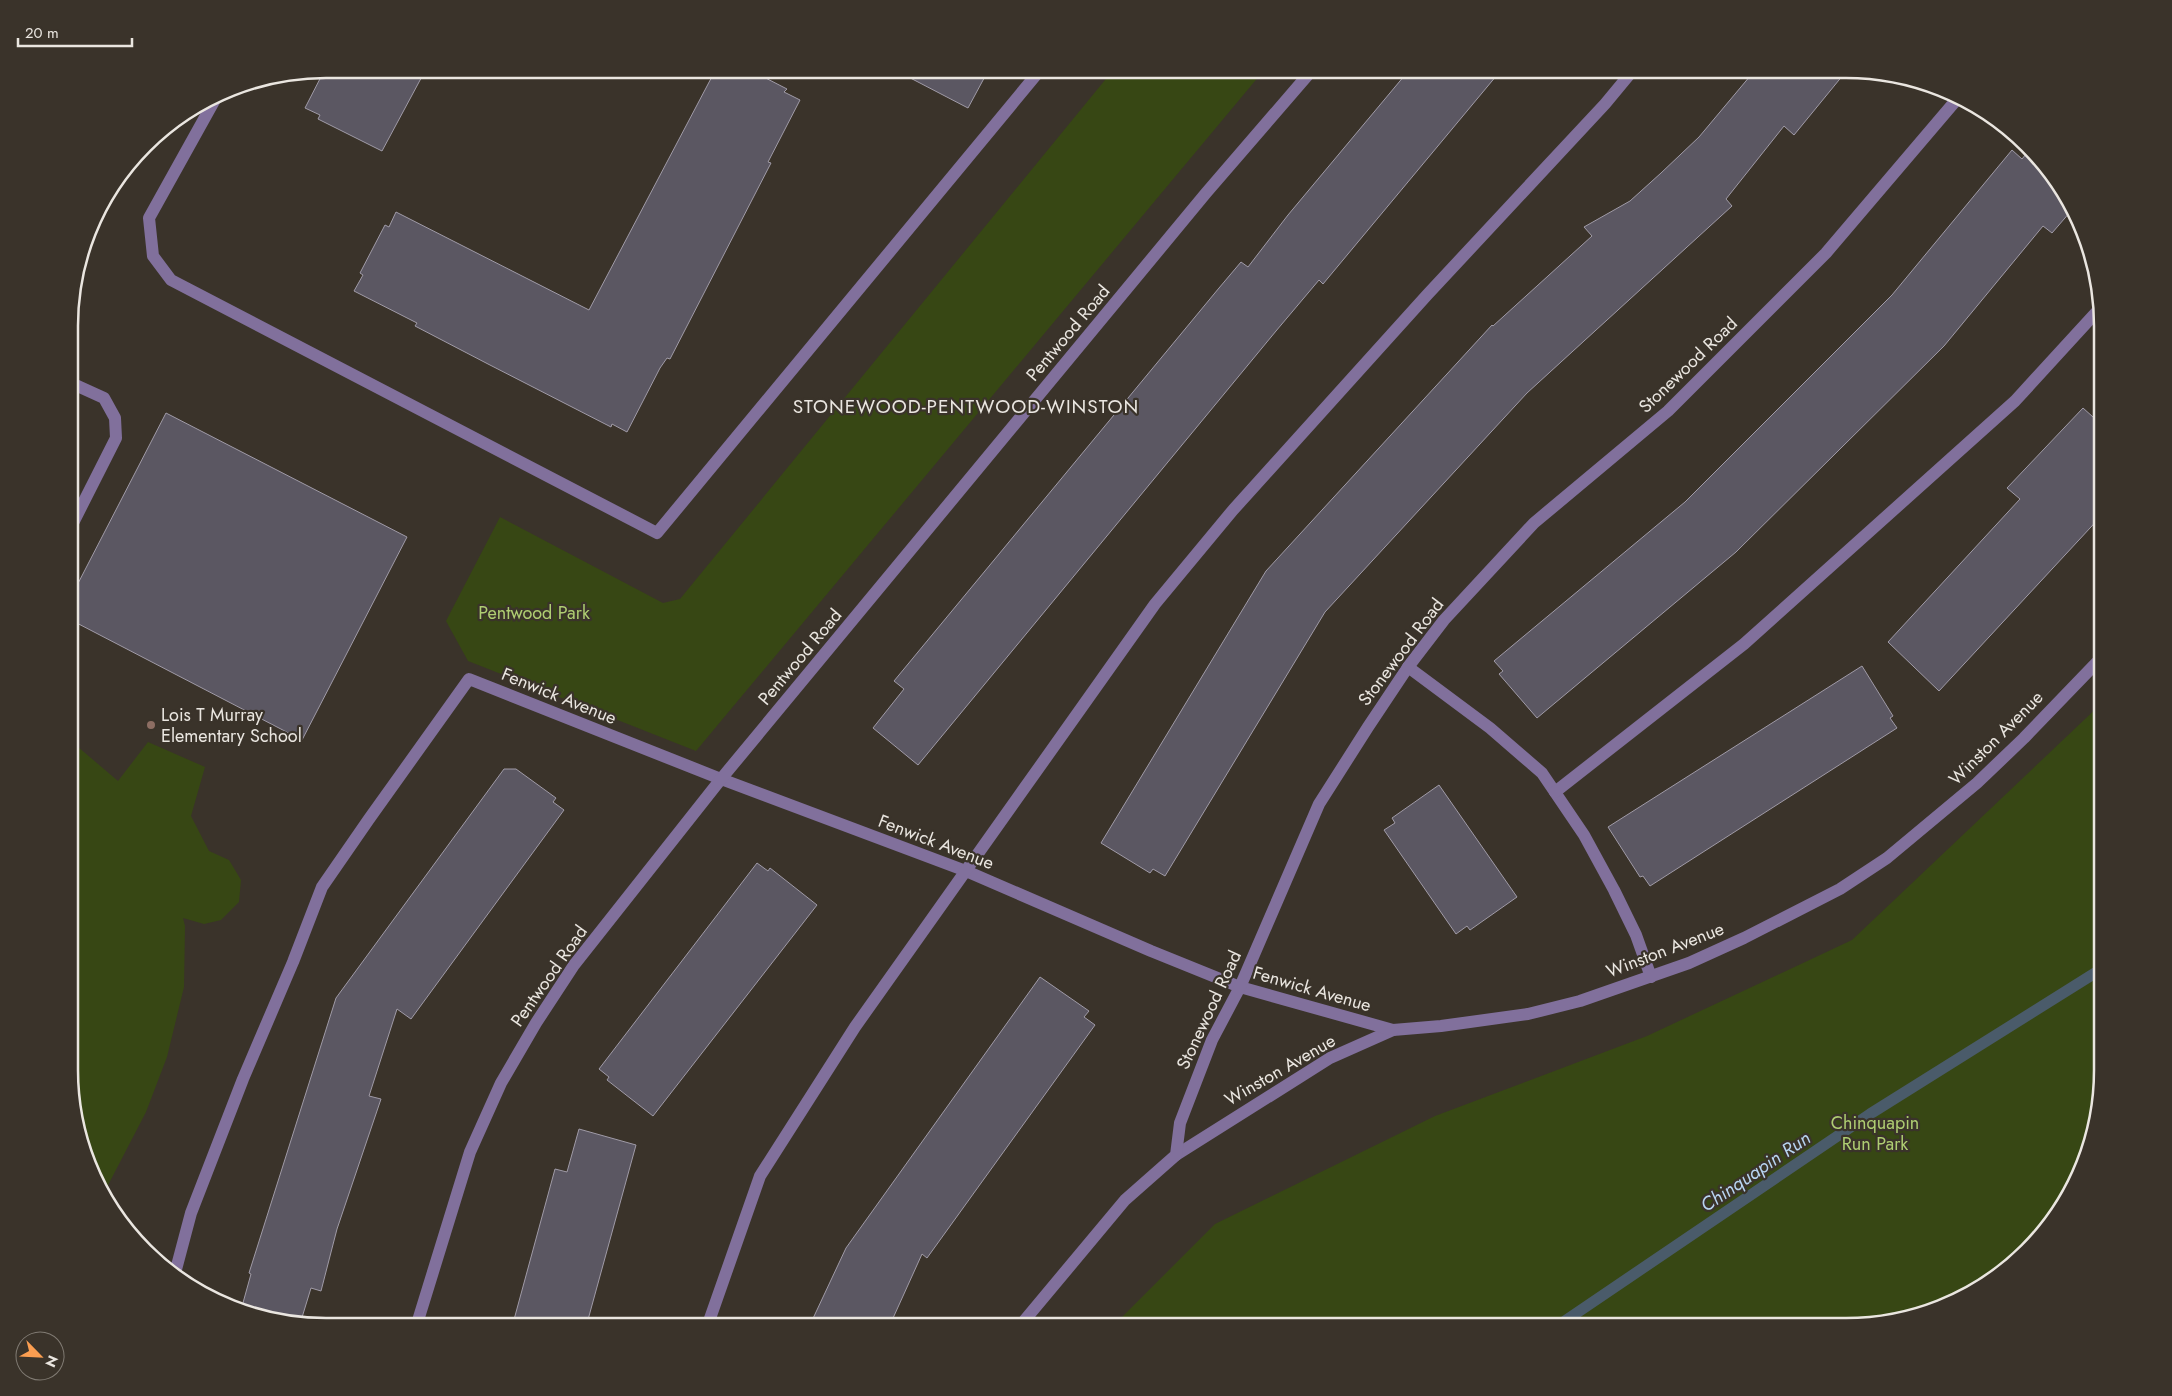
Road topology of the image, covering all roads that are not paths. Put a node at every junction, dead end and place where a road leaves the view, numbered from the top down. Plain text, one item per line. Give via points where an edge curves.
1 (1034, 78) edge
2 (1305, 78) edge
3 (1626, 78) edge
4 (1954, 102) edge
5 (211, 106) edge
6 (2094, 315) edge
7 (78, 386) edge
8 (78, 513) edge
9 (2094, 665) edge
10 (1408, 667) junction
11 (721, 779) junction
12 (1554, 792) junction
13 (966, 871) junction
14 (1651, 977) junction
15 (1240, 987) junction
16 (1393, 1030) junction
17 (1176, 1155) junction
18 (176, 1268) edge
19 (419, 1318) edge
20 (710, 1318) edge
21 (1026, 1318) edge

1 - 5 street via 657,533 171,280 153,256 148,218
2 - 11 street, Pentwood Road
3 - 13 street via 1197,553 1155,604
4 - 10 street, Stonewood Road via 1826,252 1668,411 1534,523 1444,620
6 - 12 street via 2015,401 1744,644
7 - 8 street via 104,398 115,418 116,438
9 - 14 street, Winston Avenue via 1977,783 1887,858 1840,889 1744,938
10 - 12 street via 1490,728 1542,774
10 - 15 street, Stonewood Road via 1319,804
11 - 13 street, Fenwick Avenue
11 - 18 street, Fenwick Avenue via 469,679 322,887 242,1079 191,1213
11 - 19 street, Pentwood Road via 574,965 500,1083 470,1152
12 - 14 street via 1584,835 1614,890 1636,935
13 - 15 street, Fenwick Avenue
13 - 20 street via 855,1027 760,1176
14 - 16 street, Winston Avenue via 1580,1001 1528,1014
15 - 16 street, Fenwick Avenue
15 - 17 street, Stonewood Road via 1212,1040 1191,1090 1180,1123
16 - 17 street, Winston Avenue via 1330,1058
17 - 21 street via 1125,1200

